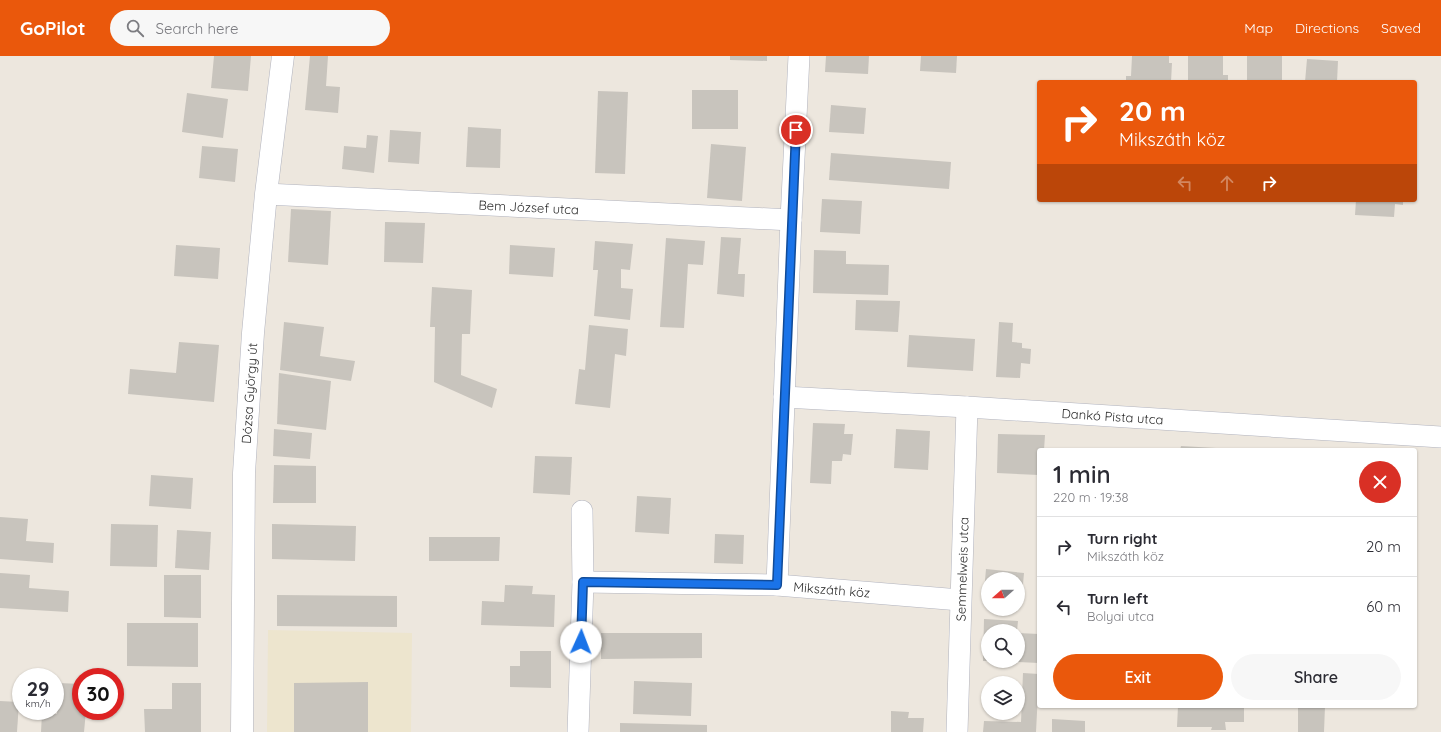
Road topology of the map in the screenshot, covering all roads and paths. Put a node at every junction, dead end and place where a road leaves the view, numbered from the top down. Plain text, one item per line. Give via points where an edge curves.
1 (283, 56) edge
2 (799, 56) edge
3 (266, 194) junction
4 (791, 220) junction
5 (784, 397) junction
6 (968, 407) junction
7 (1441, 437) edge
8 (582, 512) dead end
9 (583, 582) junction
10 (777, 585) junction
11 (960, 600) junction
12 (242, 732) edge
13 (578, 732) edge
14 (957, 732) edge

1 - 3 main road, Dózsa György út
2 - 4 street
3 - 4 street, Bem József utca
3 - 12 main road, Dózsa György út via 253,333 244,473
4 - 5 street
5 - 6 street, Dankó Pista utca
5 - 10 street
6 - 7 street, Dankó Pista utca
6 - 11 street, Semmelweis utca
8 - 9 street
9 - 10 street, Mikszáth köz
9 - 13 street
10 - 11 street, Mikszáth köz
11 - 14 street, Semmelweis utca

